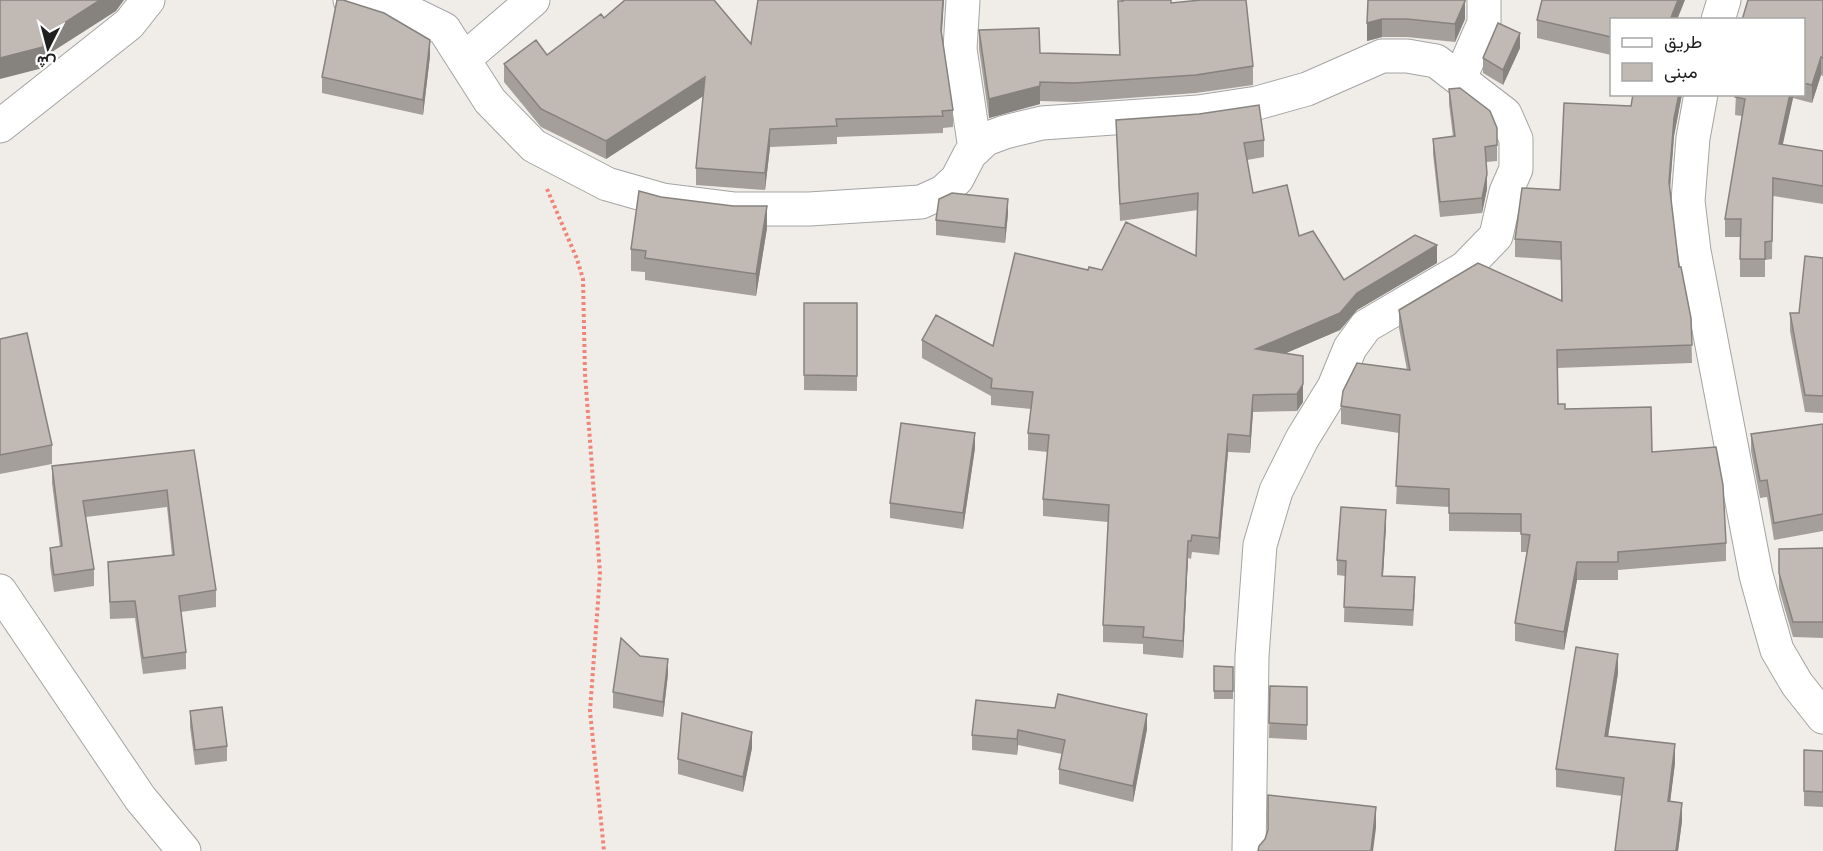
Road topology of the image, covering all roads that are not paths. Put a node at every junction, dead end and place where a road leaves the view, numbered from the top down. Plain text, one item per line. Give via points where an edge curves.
1 (148, 0) edge
2 (350, 0) edge
3 (533, 0) edge
4 (963, 0) edge
5 (1484, 0) edge
6 (1724, 0) edge
7 (1719, 18) edge
8 (464, 59) junction
9 (1460, 78) junction
10 (1701, 96) edge
11 (0, 126) edge
12 (975, 149) junction
13 (0, 591) edge
14 (1823, 717) edge
15 (184, 851) edge
16 (1249, 851) edge

1 - 11 street via 129,24
2 - 8 street via 411,13 444,29
3 - 8 street
4 - 12 street via 960,49
5 - 9 street via 1484,23
6 - 7 street
8 - 12 street via 490,101 534,146 607,184 663,200 735,209 921,202 943,192 957,179
9 - 12 street via 1436,61 1382,56 1307,89 1257,103 1198,112 1042,123 986,139
9 - 16 street via 1504,114 1516,139 1516,169 1506,192 1496,236 1465,268 1366,326 1350,348 1334,387 1276,491 1260,545 1251,656
10 - 14 street via 1689,191 1692,231 1756,575 1777,650
13 - 15 street via 140,798

